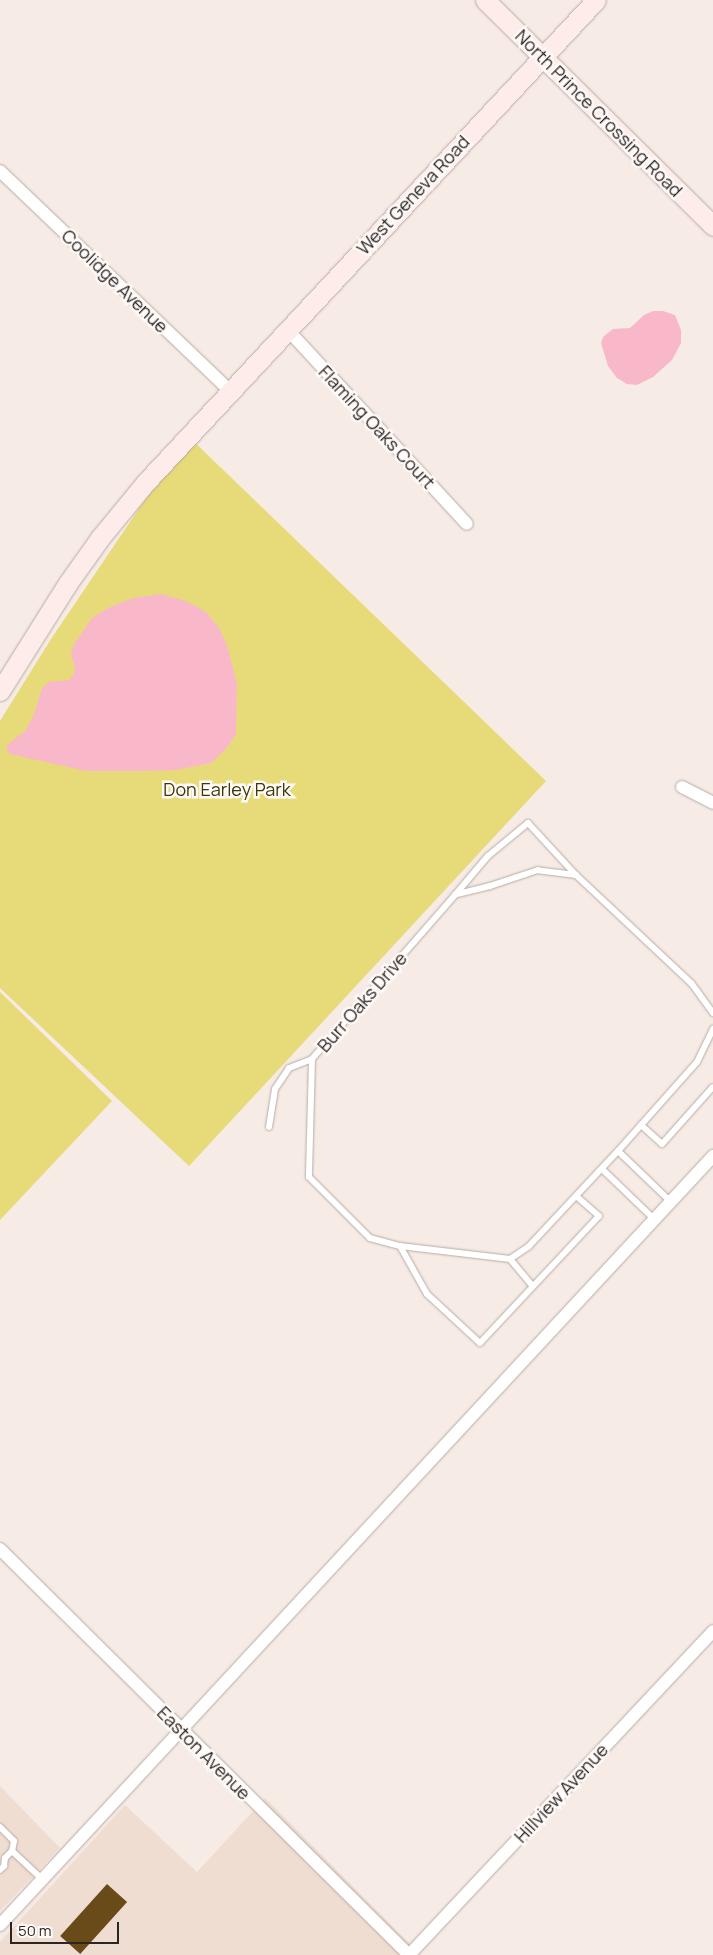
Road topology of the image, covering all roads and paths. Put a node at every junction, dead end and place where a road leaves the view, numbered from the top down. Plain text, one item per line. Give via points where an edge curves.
1 (485, 0) edge
2 (596, 0) edge
3 (542, 56) junction
4 (0, 171) edge
5 (713, 226) edge
6 (287, 329) junction
7 (230, 391) junction
8 (467, 524) dead end
9 (0, 690) edge
10 (682, 787) dead end
11 (713, 803) edge
12 (576, 875) junction
13 (454, 895) junction
14 (713, 1013) edge
15 (713, 1029) edge
16 (312, 1059) junction
17 (713, 1087) edge
18 (641, 1125) junction
19 (269, 1127) dead end
20 (618, 1151) junction
21 (713, 1156) edge
22 (602, 1168) junction
23 (576, 1196) junction
24 (670, 1201) junction
25 (654, 1218) junction
26 (400, 1246) junction
27 (510, 1259) junction
28 (533, 1286) junction
29 (0, 1550) edge
30 (713, 1631) edge
31 (182, 1731) junction
32 (0, 1827) edge
33 (12, 1851) junction
34 (2, 1858) edge
35 (0, 1870) edge
36 (42, 1879) junction
37 (1, 1922) edge
38 (409, 1955) edge

1 - 3 main road, North Prince Crossing Road
2 - 3 main road, West Geneva Road
3 - 5 main road, North Prince Crossing Road
3 - 6 main road, West Geneva Road
4 - 7 street, Coolidge Avenue
6 - 7 main road, West Geneva Road
6 - 8 street, Flaming Oaks Court
7 - 9 main road, West Geneva Road via 146,482 100,538
10 - 11 street
12 - 13 lane via 538,870
12 - 13 lane, Burr Oaks Drive via 528,823 488,856
12 - 14 lane via 691,983
13 - 16 lane, Burr Oaks Drive
15 - 18 lane via 697,1062
16 - 19 lane via 289,1068 274,1089
16 - 26 lane, Burr Oaks Drive via 309,1176 370,1238
17 - 18 lane via 662,1144
18 - 20 lane
20 - 22 lane
20 - 24 lane
21 - 24 street
22 - 23 lane
22 - 25 lane
23 - 27 lane via 529,1246
23 - 28 lane via 599,1216
24 - 25 street
25 - 31 street
26 - 27 lane, Burr Oaks Drive
26 - 28 lane via 427,1294 480,1343
27 - 28 lane
29 - 31 street, Easton Avenue
30 - 38 street, Hillview Avenue
31 - 36 street
31 - 38 street, Easton Avenue
32 - 33 lane via 14,1841
33 - 34 lane
33 - 36 lane
34 - 35 lane via 4,1866
36 - 37 street

